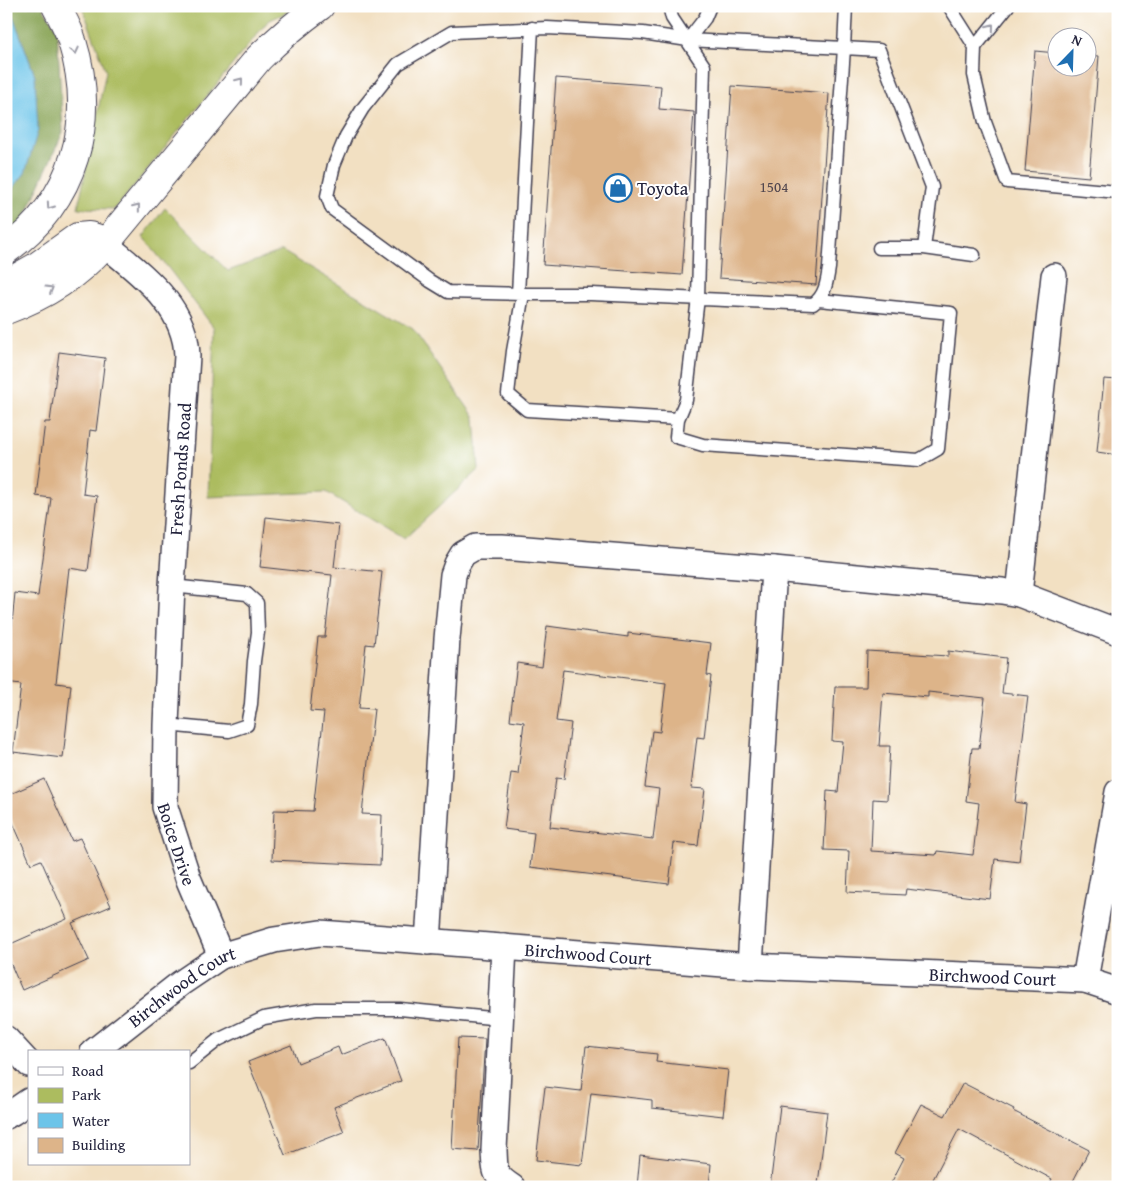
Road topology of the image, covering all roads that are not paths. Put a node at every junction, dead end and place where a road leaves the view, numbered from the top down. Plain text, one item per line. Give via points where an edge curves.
1 (56, 6) edge
2 (320, 6) edge
3 (669, 6) edge
4 (710, 6) edge
5 (846, 6) edge
6 (949, 6) edge
7 (1008, 6) edge
8 (532, 28) junction
9 (688, 40) junction
10 (975, 47) junction
11 (844, 48) junction
12 (1118, 192) edge
13 (105, 244) junction
14 (879, 248) dead end
15 (924, 248) junction
16 (6, 250) edge
17 (974, 255) dead end
18 (1054, 276) dead end
19 (6, 284) edge
20 (520, 294) junction
21 (698, 298) junction
22 (819, 300) junction
23 (6, 310) edge
24 (678, 419) junction
25 (774, 569) junction
26 (172, 586) junction
27 (1019, 594) junction
28 (1118, 632) edge
29 (166, 725) junction
30 (1118, 792) edge
31 (428, 942) junction
32 (504, 947) junction
33 (221, 956) junction
34 (750, 966) junction
35 (1085, 980) junction
36 (1118, 991) edge
37 (500, 1019) junction
38 (6, 1039) edge
39 (96, 1050) edge
40 (190, 1062) edge
41 (28, 1063) edge
42 (28, 1102) edge
43 (6, 1116) edge
44 (512, 1187) edge

1 -> 16 main road via 72,41 78,66 82,103 77,151 62,188 40,220
13 -> 2 main road via 259,58
3 - 9 lane via 672,18
4 - 9 lane
5 - 11 lane
6 - 10 lane
10 -> 7 lane
8 - 9 lane via 643,33
8 - 20 lane
8 - 20 lane via 452,32 398,64 363,108 346,136 334,165 327,196 332,209 448,292
9 - 11 lane
9 - 21 lane via 704,66
10 - 12 lane via 974,74 985,122 1007,182
11 - 15 lane via 879,50 932,187
11 - 22 lane via 829,268
13 - 19 main road via 89,236 78,238
23 -> 13 main road via 38,297 66,280
13 - 26 street, Fresh Ponds Road via 162,296 180,322 187,343
14 - 15 lane
15 - 17 lane
18 - 27 street
20 - 21 lane
20 - 24 lane via 508,394 527,410
21 - 22 lane via 813,304
21 - 24 lane via 686,400
22 - 24 lane via 951,313 938,449 919,460 703,445 676,437
25 - 27 street
25 - 31 street via 502,547 475,547 463,554 453,575 447,639
25 - 34 street
26 - 29 street, Fresh Ponds Road
26 - 29 lane via 247,594 257,603 258,632 247,725 229,731
27 - 28 street
29 - 33 street, Boice Drive via 165,807 188,878
30 - 35 street
31 - 32 street, Birchwood Court
31 - 33 street, Birchwood Court via 320,933 274,940
32 - 34 street, Birchwood Court
32 - 37 street
33 - 39 street, Birchwood Court via 181,983
34 - 35 street, Birchwood Court
35 - 36 street, Birchwood Court
37 - 40 lane via 400,1009 316,1009 264,1018 218,1040
37 - 44 street via 494,1150 496,1172
38 - 41 street
42 - 43 street

